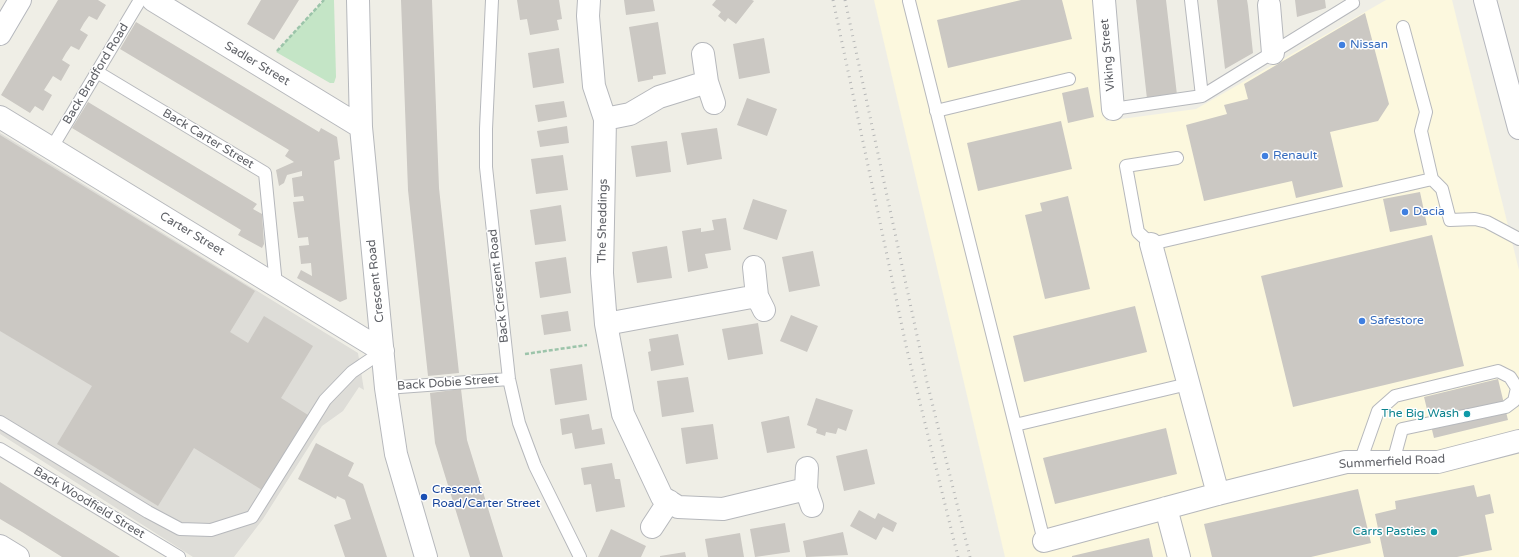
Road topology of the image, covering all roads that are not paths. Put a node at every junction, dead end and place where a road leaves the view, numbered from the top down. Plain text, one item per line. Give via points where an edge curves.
1 (20, 0) edge
2 (140, 0) edge
3 (152, 0) edge
4 (358, 0) edge
5 (492, 0) edge
6 (589, 0) edge
7 (1104, 0) edge
8 (1191, 0) edge
9 (1486, 0) edge
10 (909, 1) dead end
11 (1352, 2) edge
12 (1269, 5) dead end
13 (1403, 27) dead end
14 (0, 34) edge
15 (1273, 53) junction
16 (703, 54) dead end
17 (97, 72) junction
18 (1069, 79) dead end
19 (707, 82) junction
20 (1202, 96) junction
21 (714, 103) dead end
22 (1112, 109) joint
23 (936, 111) junction
24 (0, 117) edge
25 (605, 118) junction
26 (361, 127) junction
27 (1519, 128) edge
28 (51, 149) junction
29 (1177, 158) dead end
30 (1432, 179) junction
31 (1519, 239) edge
32 (1152, 244) junction
33 (754, 267) dead end
34 (276, 285) junction
35 (607, 333) junction
36 (383, 351) junction
37 (509, 379) junction
38 (1188, 384) junction
39 (386, 388) junction
40 (0, 422) edge
41 (1015, 425) junction
42 (1519, 441) edge
43 (0, 449) edge
44 (1360, 462) junction
45 (1393, 462) junction
46 (807, 468) dead end
47 (1218, 494) junction
48 (669, 501) junction
49 (1166, 508) junction
50 (652, 527) dead end
51 (1044, 541) joint
52 (0, 546) edge
53 (18, 557) edge
54 (179, 557) edge
55 (426, 557) edge
56 (580, 557) edge
57 (1179, 557) edge

1 - 14 street
2 - 17 lane, Back Bradford Road
3 - 26 street, Sadler Street
4 - 26 street, Crescent Road
5 - 37 lane, Back Crescent Road via 486,167
6 - 25 street, The Sheddings via 594,86
7 - 22 street, Viking Street
8 - 20 lane
9 - 27 street
10 - 23 lane
11 - 15 lane
12 - 15 street
13 - 30 lane via 1426,112 1421,131
15 - 20 lane
16 - 19 street
17 - 28 lane, Back Bradford Road
17 - 34 lane, Back Carter Street via 265,173
18 - 23 lane
19 - 21 street
19 - 25 street via 659,97 630,114
20 - 22 lane
23 - 41 lane
24 - 28 street, Carter Street
25 - 35 street, The Sheddings via 602,273
26 - 36 street, Crescent Road
28 - 34 street, Carter Street
29 - 32 lane via 1126,166 1138,232
30 - 31 lane via 1442,189 1450,220 1475,219 1487,222
30 - 32 lane
32 - 38 street
33 - 35 street via 761,303
34 - 36 street, Carter Street
35 - 48 street, The Sheddings via 623,414 662,497
36 - 39 street, Crescent Road
36 - 40 lane via 352,372 325,400 252,517 211,530 180,528 148,512
37 - 39 lane, Back Dobie Street
37 - 56 lane, Back Crescent Road via 520,423 535,466
38 - 41 lane
38 - 47 street
39 - 55 street, Crescent Road via 396,454
41 - 51 lane
42 - 45 street, Summerfield Road via 1438,462
43 - 54 lane, Back Woodfield Street
44 - 45 street, Summerfield Road
44 - 45 lane via 1378,411 1395,396 1498,371 1510,377 1517,388 1514,401 1506,407 1402,429
44 - 47 street, Summerfield Road via 1346,462
46 - 48 street via 809,498 723,509 678,507
47 - 49 street, Summerfield Road
48 - 50 street
49 - 51 street, Summerfield Road
49 - 57 street
52 - 53 street

